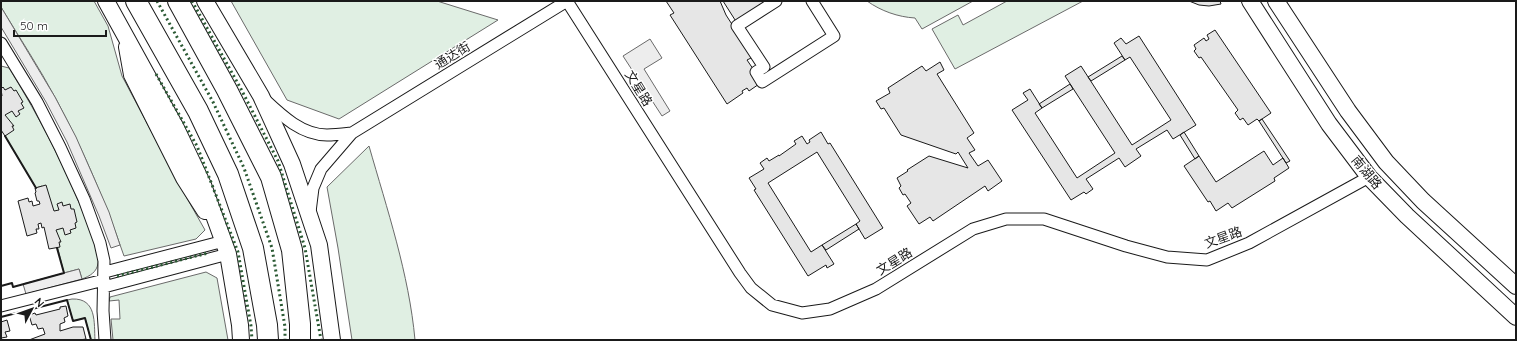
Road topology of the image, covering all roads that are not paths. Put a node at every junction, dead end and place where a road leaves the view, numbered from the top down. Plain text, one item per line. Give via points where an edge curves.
1 (106, 1) edge
2 (136, 1) edge
3 (178, 1) edge
4 (205, 1) edge
5 (567, 1) edge
6 (776, 1) edge
7 (812, 1) edge
8 (1250, 1) edge
9 (1276, 1) edge
10 (1, 43) edge
11 (260, 96) junction
12 (352, 133) junction
13 (1369, 177) junction
14 (309, 216) junction
15 (226, 247) junction
16 (104, 280) junction
17 (1516, 286) edge
18 (1, 306) edge
19 (1516, 317) edge
20 (105, 340) edge
21 (241, 340) edge
22 (268, 340) edge
23 (300, 340) edge
24 (332, 340) edge

1 - 15 main road via 184,145 203,185
2 - 22 highway via 198,111 228,174 253,248
3 - 23 highway via 271,177 292,250
4 - 11 main road
5 - 12 street, 通达街
5 - 13 street, 文星路 via 740,274 751,288 772,305 802,313 830,309 851,301 876,289 973,229 1006,219 1044,219 1166,257 1207,260 1249,243
6 - 7 street via 738,26 764,67 756,72 762,82 834,36
8 - 13 main road, 南湖路 via 1329,124
9 - 17 main road, 南湖路 via 1348,111 1386,162 1423,201
10 - 16 street via 39,106 72,171 102,247
11 - 12 street via 285,118 303,129 325,135
11 - 14 main road via 292,164
12 - 14 street via 321,169 313,188
13 - 19 main road, 南湖路 via 1407,216
14 - 24 main road via 319,245
15 - 16 street
15 - 21 main road
16 - 18 street
16 - 20 street

